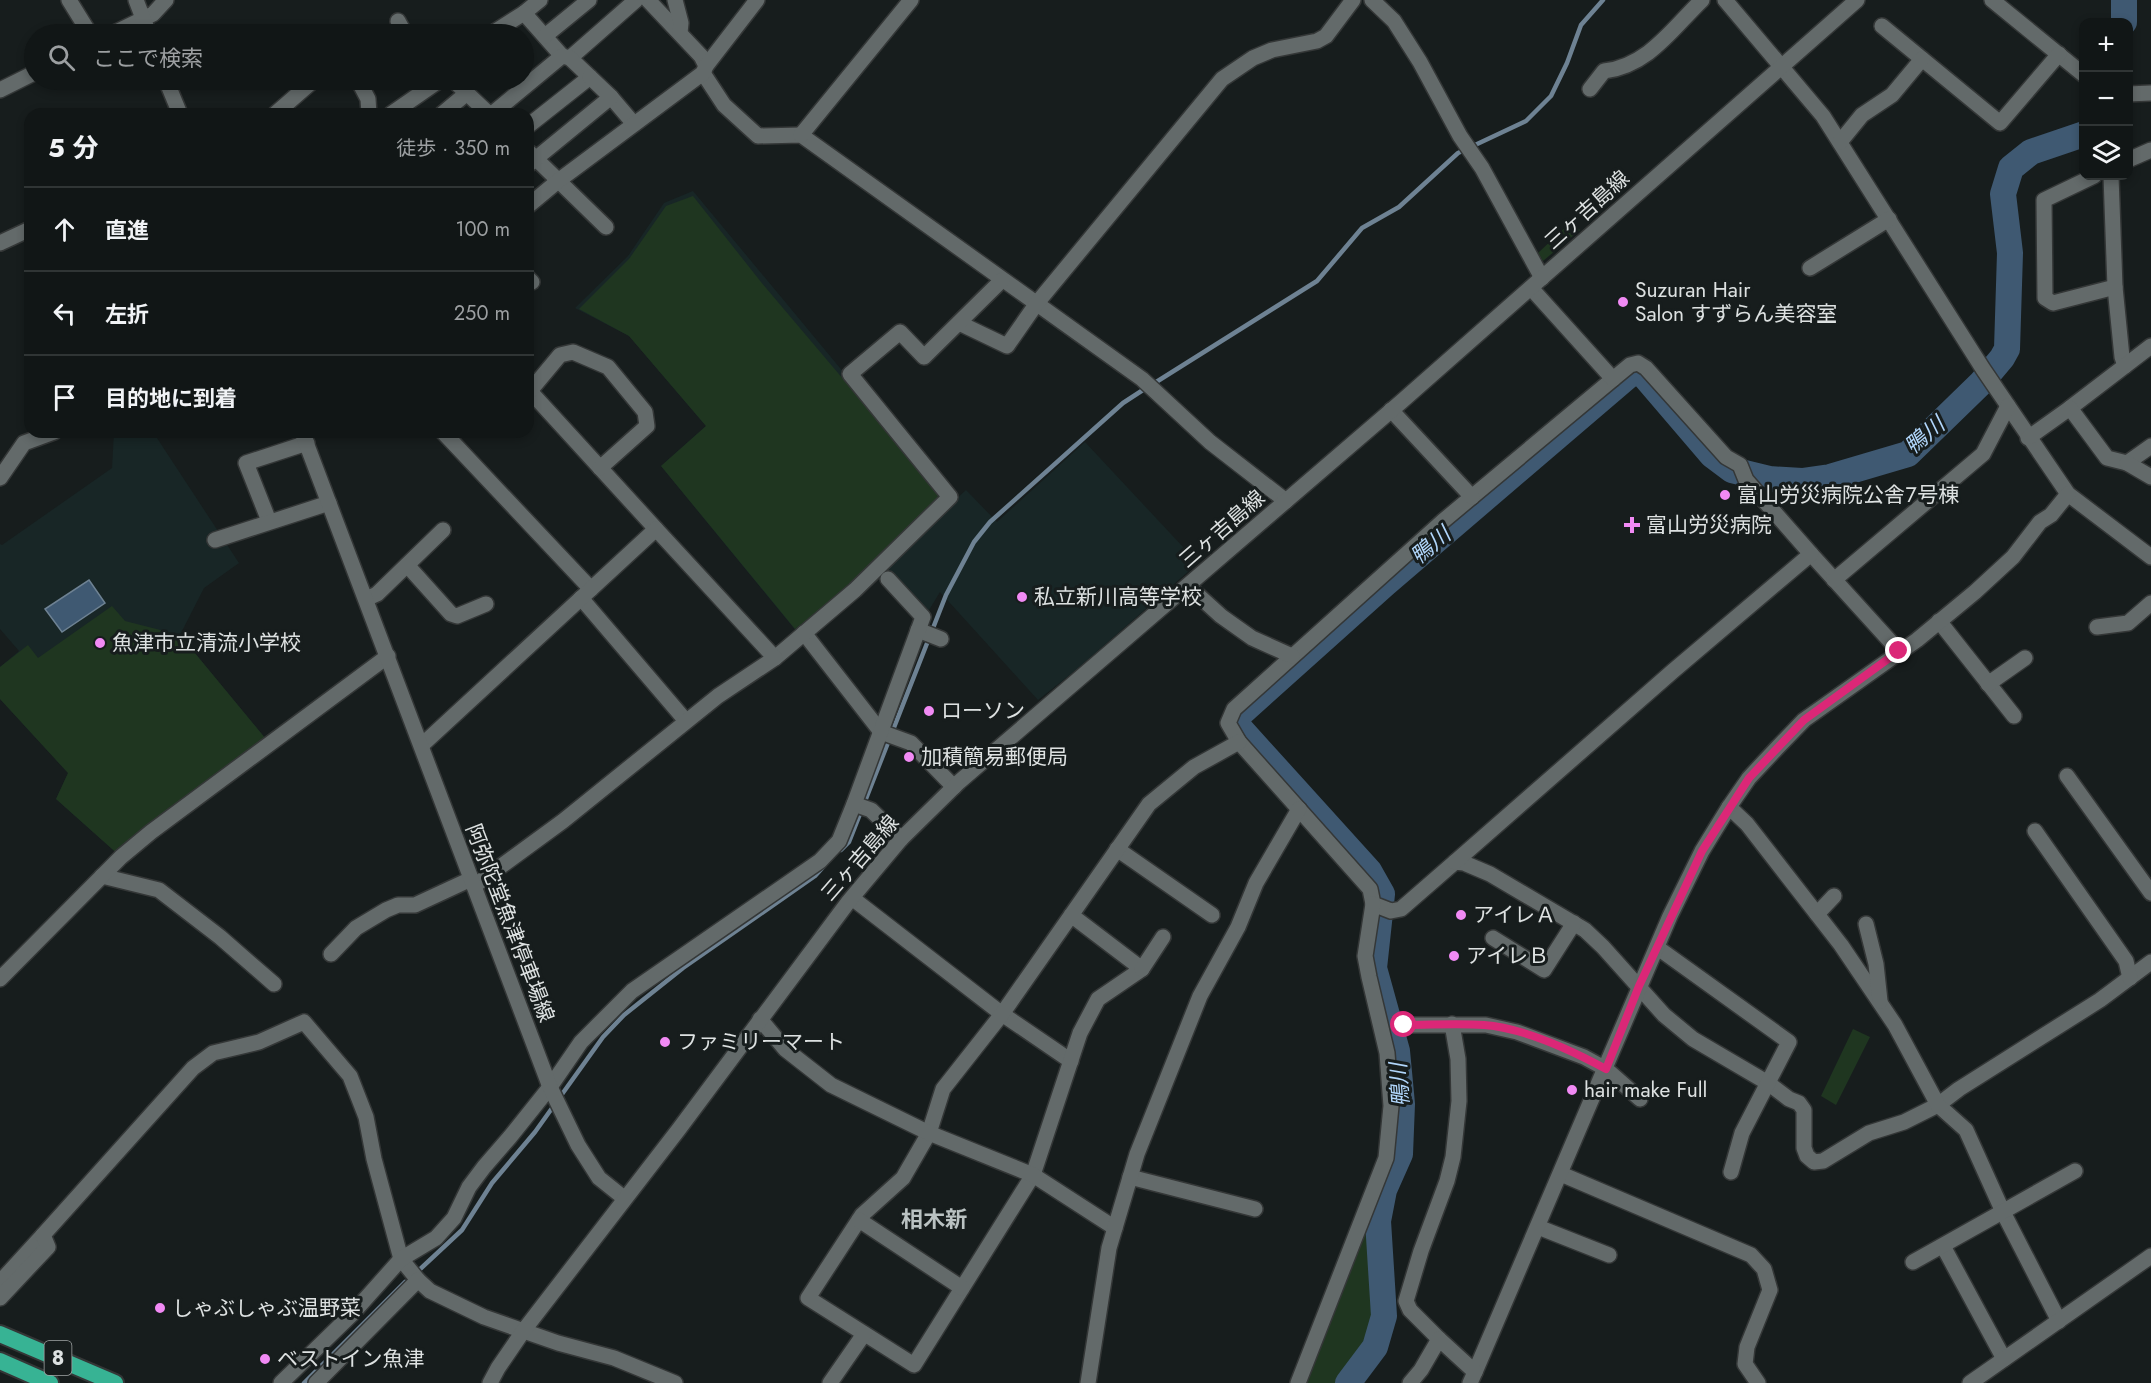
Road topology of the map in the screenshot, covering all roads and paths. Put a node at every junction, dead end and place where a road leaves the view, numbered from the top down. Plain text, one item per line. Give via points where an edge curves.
1 (69, 0) edge
2 (136, 0) edge
3 (166, 0) edge
4 (540, 0) edge
5 (589, 0) edge
6 (636, 0) edge
7 (648, 0) edge
8 (675, 0) edge
9 (757, 0) edge
10 (910, 0) edge
11 (1353, 0) edge
12 (1372, 0) edge
13 (1702, 0) edge
14 (1725, 0) edge
15 (1857, 0) edge
16 (1992, 0) edge
17 (524, 13) junction
18 (143, 20) junction
19 (84, 24) edge
20 (134, 24) edge
21 (145, 24) edge
22 (506, 24) edge
23 (1882, 26) dead end
24 (680, 33) junction
25 (545, 36) junction
26 (2059, 54) junction
27 (566, 57) junction
28 (1922, 58) junction
29 (1780, 68) junction
30 (704, 69) junction
31 (2080, 72) edge
32 (590, 77) junction
33 (24, 78) edge
34 (534, 81) edge
35 (1590, 89) dead end
36 (0, 90) edge
37 (170, 90) edge
38 (303, 90) edge
39 (365, 90) edge
40 (422, 90) edge
41 (464, 90) edge
42 (523, 90) edge
43 (467, 93) junction
44 (2151, 93) edge
45 (2133, 94) edge
46 (611, 97) junction
47 (178, 108) edge
48 (282, 108) edge
49 (369, 108) edge
50 (399, 108) edge
51 (449, 108) edge
52 (484, 108) edge
53 (499, 108) edge
54 (534, 121) edge
55 (634, 124) junction
56 (801, 135) junction
57 (1840, 142) junction
58 (2151, 150) edge
59 (534, 155) edge
60 (2133, 158) edge
61 (534, 161) edge
62 (2086, 180) edge
63 (2110, 180) edge
64 (558, 181) junction
65 (534, 201) edge
66 (1889, 219) junction
67 (606, 227) dead end
68 (24, 232) edge
69 (0, 243) edge
70 (1810, 268) dead end
71 (1002, 280) junction
72 (1537, 283) junction
73 (2115, 287) junction
74 (1037, 303) junction
75 (959, 322) junction
76 (2151, 346) edge
77 (2125, 366) junction
78 (1613, 379) junction
79 (534, 384) edge
80 (534, 395) edge
81 (2008, 406) junction
82 (2070, 408) junction
83 (1391, 410) junction
84 (26, 438) edge
85 (302, 438) edge
86 (304, 438) edge
87 (448, 438) edge
88 (2028, 438) junction
89 (2151, 446) edge
90 (2127, 463) junction
91 (600, 468) junction
92 (2151, 477) edge
93 (0, 478) edge
94 (2068, 494) junction
95 (1472, 497) junction
96 (1286, 501) junction
97 (329, 503) junction
98 (267, 516) dead end
99 (656, 529) junction
100 (443, 530) dead end
101 (215, 540) dead end
102 (1811, 554) junction
103 (2151, 557) edge
104 (407, 565) junction
105 (888, 579) dead end
106 (1834, 580) junction
107 (1188, 586) junction
108 (586, 593) junction
109 (366, 599) junction
110 (2151, 603) edge
111 (486, 604) dead end
112 (1939, 621) junction
113 (2097, 627) dead end
114 (918, 630) junction
115 (804, 633) junction
116 (941, 639) dead end
117 (1899, 651) junction
118 (388, 656) junction
119 (1292, 656) junction
120 (2025, 657) dead end
121 (775, 658) junction
122 (1988, 684) junction
123 (2014, 716) dead end
124 (686, 722) junction
125 (881, 732) junction
126 (1239, 742) junction
127 (422, 745) junction
128 (2067, 776) dead end
129 (954, 788) junction
130 (854, 804) junction
131 (1729, 807) junction
132 (1299, 809) junction
133 (2034, 831) dead end
134 (901, 839) junction
135 (1117, 849) junction
136 (1455, 862) junction
137 (102, 876) junction
138 (472, 883) junction
139 (2151, 893) edge
140 (1834, 896) dead end
141 (852, 898) junction
142 (1373, 904) junction
143 (1817, 914) junction
144 (1071, 915) junction
145 (1212, 915) dead end
146 (1574, 923) junction
147 (1866, 924) dead end
148 (1163, 937) dead end
149 (1493, 938) dead end
150 (1658, 948) junction
151 (331, 954) dead end
152 (2151, 962) edge
153 (1142, 969) junction
154 (2130, 978) junction
155 (0, 979) edge
156 (274, 984) dead end
157 (1639, 986) junction
158 (1880, 1003) junction
159 (1002, 1014) junction
160 (760, 1019) junction
161 (1452, 1024) junction
162 (1404, 1025) dead end
163 (1071, 1061) junction
164 (1606, 1069) junction
165 (1768, 1083) junction
166 (550, 1087) junction
167 (1640, 1099) dead end
168 (1938, 1104) junction
169 (929, 1133) junction
170 (1731, 1172) dead end
171 (2075, 1172) dead end
172 (1561, 1174) junction
173 (1033, 1175) junction
174 (1130, 1177) junction
175 (624, 1198) junction
176 (1255, 1209) dead end
177 (2002, 1212) junction
178 (859, 1220) junction
179 (1538, 1227) junction
180 (1115, 1228) junction
181 (43, 1235) junction
182 (1943, 1246) junction
183 (1609, 1255) dead end
184 (2151, 1256) edge
185 (401, 1259) junction
186 (1913, 1262) dead end
187 (418, 1280) junction
188 (0, 1282) edge
189 (962, 1288) junction
190 (0, 1298) edge
191 (2059, 1321) junction
192 (524, 1330) junction
193 (0, 1334) edge
194 (864, 1334) junction
195 (1439, 1339) junction
196 (2004, 1359) junction
197 (0, 1361) edge
198 (1472, 1378) edge
199 (50, 1383) edge
200 (115, 1383) edge
201 (281, 1383) edge
202 (316, 1383) edge
203 (490, 1383) edge
204 (675, 1383) edge
205 (830, 1383) edge
206 (1088, 1383) edge
207 (1298, 1383) edge
208 (1410, 1383) edge
209 (1758, 1383) edge
210 (1970, 1383) edge

1 - 19 street
2 - 18 street
3 - 18 street
4 - 17 street
5 - 25 street
6 - 27 street
7 - 24 street
8 - 24 street
9 - 30 street
10 - 56 street
11 - 74 street via 1326,36 1272,50 1222,79
12 - 72 street via 1394,21 1482,168
13 - 35 street via 1644,57 1604,72
14 - 29 street
15 - 29 street, 三ヶ吉島線
16 - 26 street
17 - 22 street
17 - 25 street
18 - 20 street
18 - 21 street
23 - 28 street
24 - 30 street via 701,56
25 - 27 street
26 - 28 street via 2000,123
26 - 31 street
27 - 32 street
27 - 34 street
28 - 57 street via 1892,95 1862,115
29 - 57 street via 1823,116
29 - 72 street, 三ヶ吉島線
30 - 55 street
30 - 56 street via 724,105 758,136
32 - 46 street
32 - 54 street
33 - 36 street
37 - 47 street
38 - 48 street
39 - 49 street
40 - 50 street
41 - 43 street
42 - 53 street
43 - 51 street
43 - 52 street
44 - 45 street
46 - 55 street
46 - 59 street
55 - 64 street
56 - 71 street
57 - 66 street
58 - 60 street
61 - 64 street
62 - 73 street via 2044,200 2045,298 2053,303
63 - 73 street
64 - 65 street
64 - 67 street
66 - 70 street
66 - 81 street
68 - 69 street
71 - 74 street
71 - 75 street
72 - 78 street
72 - 83 street, 三ヶ吉島線
73 - 77 street
74 - 75 street via 1007,346
74 - 96 street via 1142,379 1210,442
75 - 115 street via 924,357 900,332 850,374 950,496 855,590
76 - 77 street
77 - 82 street
78 - 95 street
78 - 102 street via 1630,365 1638,363 1646,368 1725,457 1740,465 1746,480
79 - 91 street via 560,355 573,352 608,367 645,412 647,426
80 - 91 street
81 - 88 street
81 - 106 street via 1983,454
82 - 88 street
82 - 90 street via 2106,458
83 - 95 street
83 - 96 street, 三ヶ吉島線
84 - 93 street
85 - 98 street via 246,462
86 - 97 street, 阿弥陀堂魚津停車場線
87 - 108 street
88 - 94 street
89 - 90 street
90 - 92 street
91 - 99 street
94 - 103 street
94 - 112 street via 2013,557
95 - 119 street
96 - 107 street, 三ヶ吉島線
97 - 101 street
97 - 109 street, 阿弥陀堂魚津停車場線
99 - 108 street
99 - 121 street
100 - 104 street
102 - 106 street
102 - 136 street
104 - 109 street via 377,594
104 - 111 street via 451,614 457,616
105 - 114 street via 923,617
106 - 117 street
107 - 119 street via 1252,638
107 - 129 street, 三ヶ吉島線
108 - 124 street
108 - 127 street
109 - 118 street, 阿弥陀堂魚津停車場線
110 - 113 street via 2128,623
112 - 117 street
112 - 122 street
114 - 116 street
114 - 125 street
115 - 121 street
115 - 125 street
117 - 131 street via 1804,720 1749,778
118 - 127 street, 阿弥陀堂魚津停車場線
118 - 137 street via 151,832
119 - 126 street via 1234,709 1228,723
120 - 122 street
121 - 124 street
122 - 123 street
124 - 138 street via 563,821
125 - 129 street via 911,743
125 - 130 street
126 - 132 street
126 - 135 street via 1194,766 1149,804
127 - 138 street, 阿弥陀堂魚津停車場線
128 - 139 street
129 - 134 street, 三ヶ吉島線
130 - 134 street via 871,810
130 - 166 street via 839,841 820,861 632,991 581,1042
131 - 143 street via 1747,824
131 - 150 street via 1702,851
132 - 142 street via 1370,889
132 - 174 street via 1256,883 1238,927 1200,996
133 - 154 street via 2126,961
134 - 141 street, 三ヶ吉島線
135 - 144 street
135 - 145 street
136 - 142 street via 1401,909 1391,911
136 - 146 street via 1490,874
137 - 155 street
137 - 156 street via 159,890
138 - 151 street via 415,905 386,910 356,928
138 - 166 street, 阿弥陀堂魚津停車場線
140 - 143 street
141 - 159 street
141 - 160 street, 三ヶ吉島線
142 - 207 street via 1365,956 1387,1053 1391,1106 1386,1158
143 - 158 street
144 - 153 street
144 - 159 street
146 - 149 street via 1544,970
146 - 157 street via 1604,947
147 - 158 street
148 - 153 street
150 - 157 street
150 - 165 street via 1789,1042
152 - 154 street
153 - 163 street via 1098,999
154 - 168 street
157 - 164 street
157 - 165 street via 1664,1015 1693,1039
158 - 168 street
159 - 163 street
159 - 169 street via 943,1089
160 - 169 street via 785,1049 831,1085
160 - 175 street, 三ヶ吉島線
161 - 162 street
161 - 164 street via 1486,1025 1516,1032
161 - 195 street via 1458,1059 1453,1156 1406,1301
163 - 173 street
164 - 167 street
164 - 172 street
165 - 168 street via 1804,1110 1804,1148 1814,1162
165 - 170 street via 1742,1132
166 - 175 street, 阿弥陀堂魚津停車場線 via 599,1178
166 - 185 street via 483,1167 454,1218 436,1238
168 - 177 street via 1966,1130
169 - 173 street
169 - 178 street via 903,1178
171 - 177 street
172 - 179 street
172 - 209 street via 1751,1255 1764,1269 1770,1290 1747,1347 1746,1364
173 - 180 street
173 - 189 street
174 - 176 street
174 - 180 street
175 - 192 street
177 - 182 street
177 - 191 street
178 - 189 street
178 - 194 street via 808,1298
179 - 183 street
179 - 198 street
180 - 206 street
181 - 185 street via 193,1068 213,1053 259,1042 304,1022 350,1076 366,1117
181 - 188 street
181 - 190 street via 48,1247
182 - 186 street
182 - 196 street
184 - 191 street
185 - 187 street
185 - 201 street via 352,1314
187 - 192 street via 430,1291 484,1317
187 - 202 street
189 - 194 street via 914,1365
191 - 196 street
192 - 203 street
192 - 204 street via 614,1358
193 - 200 highway, 8
194 - 205 street
195 - 198 street
195 - 208 street
196 - 210 street
197 - 199 highway, 8

